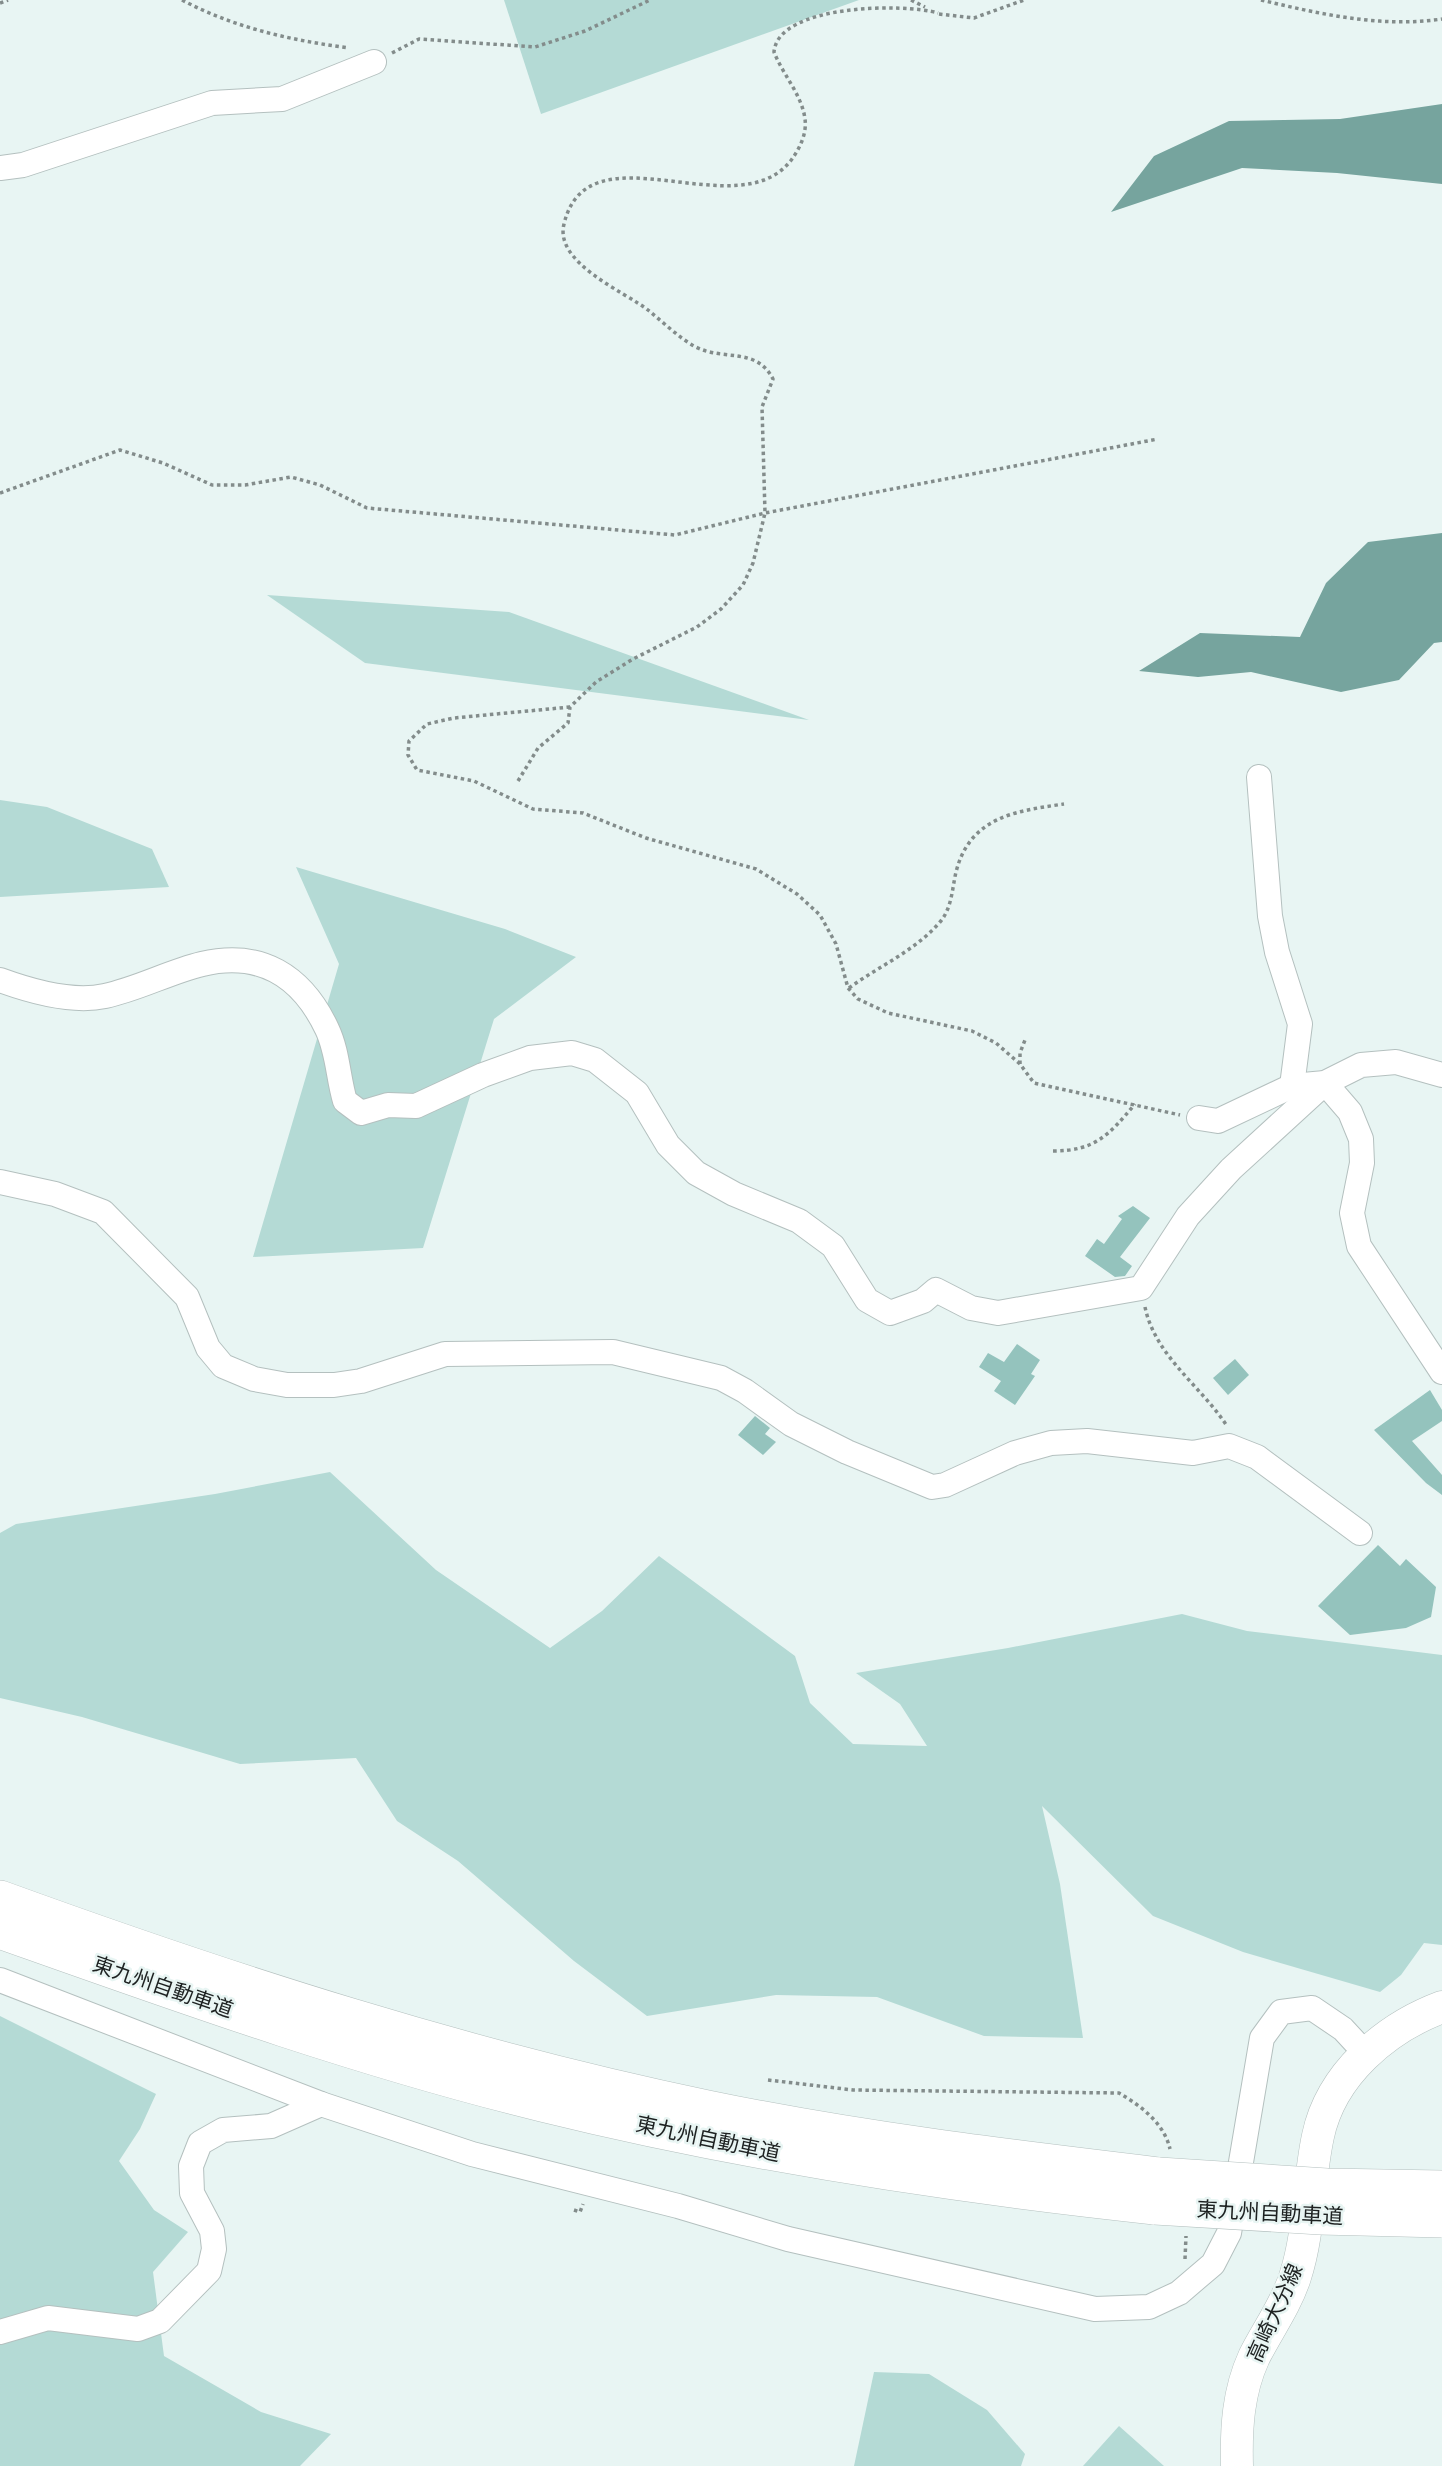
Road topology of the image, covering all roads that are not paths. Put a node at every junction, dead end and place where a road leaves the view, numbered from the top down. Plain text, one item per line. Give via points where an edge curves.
1 (374, 62) road end
2 (0, 168) edge
3 (1259, 777) dead end
4 (0, 980) edge
5 (1442, 1076) edge
6 (1325, 1083) junction
7 (1292, 1086) junction
8 (1199, 1118) road end
9 (0, 1182) edge
10 (1442, 1372) edge
11 (1360, 1533) dead end
12 (0, 1899) edge
13 (0, 1930) edge
14 (0, 1980) edge
15 (1442, 2007) edge
16 (1366, 2054) junction
17 (321, 2104) junction
18 (1161, 2178) junction
19 (1442, 2189) edge
20 (1442, 2219) edge
21 (0, 2332) edge
22 (1237, 2466) edge

1 - 2 street via 282,99 212,103 23,165
3 - 7 street via 1269,916 1300,1024
4 - 6 street via 65,996 103,997 204,963 270,965 314,1003 328,1031 345,1101 361,1113 388,1105 416,1106 530,1058 572,1053 595,1060 637,1093 668,1145 696,1173 799,1221 833,1246 867,1300 890,1313 923,1301 936,1290 971,1308 998,1313 1141,1288 1188,1216 1231,1169
5 - 6 street via 1396,1062 1361,1065
6 - 7 street
6 - 10 street via 1350,1112 1361,1139 1362,1163 1352,1213 1359,1246
7 - 8 street via 1217,1121
9 - 11 street via 55,1194 103,1212 187,1297 208,1348 223,1366 254,1379 287,1385 334,1385 445,1354 613,1352 720,1378 791,1424 932,1487 1051,1443 1087,1441 1193,1453 1229,1446 1257,1457
12 - 18 highway, 東九州自動車道 via 226,1976 541,2071 709,2109 862,2136
13 - 18 highway, 東九州自動車道 via 392,2062 541,2103 845,2166 1003,2190
14 - 17 street
15 - 16 main road, 高崎大分線 via 1394,2031
16 - 17 street via 1343,2029 1311,2008 1281,2012 1262,2038 1229,2233 1213,2264 1180,2292 1149,2307 1095,2309 788,2239 472,2154
16 - 22 main road, 高崎大分線 via 1338,2089 1319,2132 1303,2251 1294,2281 1241,2393
17 - 21 street via 271,2126 223,2130 200,2143 191,2166 192,2193 212,2231 214,2249 209,2271 160,2321 138,2329 48,2318
18 - 19 highway, 東九州自動車道, bridge
18 - 20 highway, 東九州自動車道, bridge via 1320,2216

